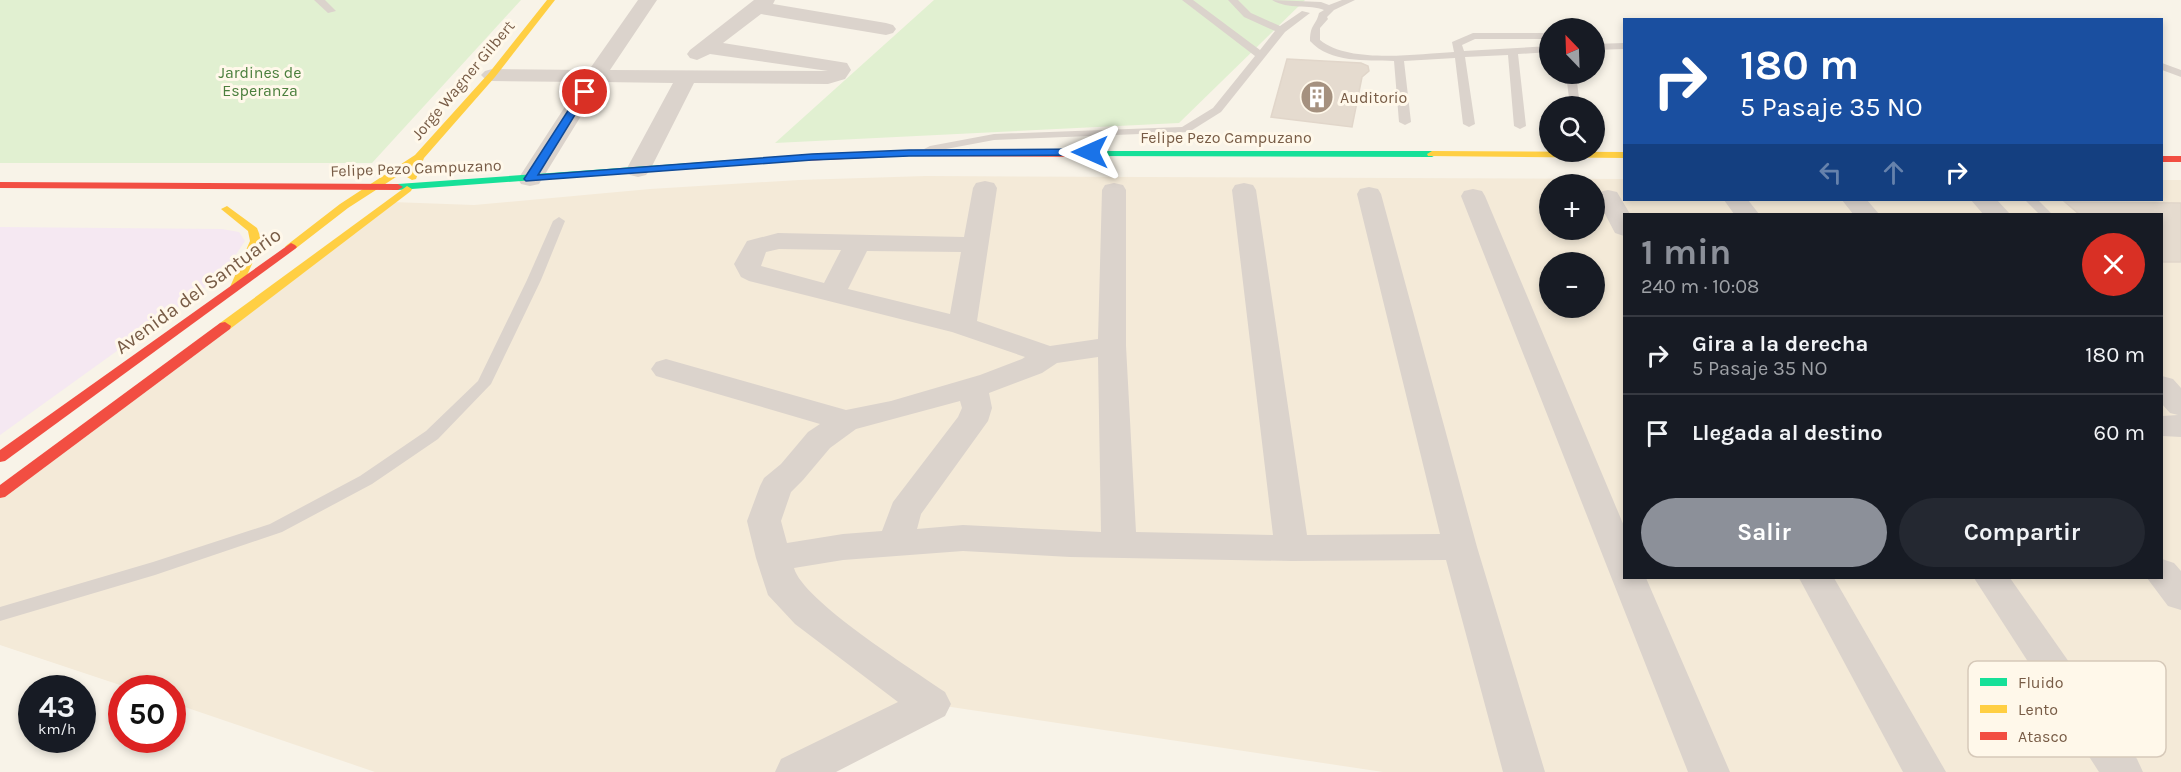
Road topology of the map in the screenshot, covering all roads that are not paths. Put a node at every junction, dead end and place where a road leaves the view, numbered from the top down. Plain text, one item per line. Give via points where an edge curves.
1 (320, 0) edge
2 (551, 0) edge
3 (648, 0) edge
4 (1187, 0) edge
5 (1233, 0) edge
6 (1277, 0) edge
7 (1362, 0) edge
8 (1347, 2) edge
9 (761, 4) edge
10 (1326, 7) edge
11 (1305, 9) junction
12 (331, 11) dead end
13 (886, 29) dead end
14 (1281, 30) junction
15 (1539, 36) edge
16 (707, 46) junction
17 (1623, 46) edge
18 (1605, 47) edge
19 (1539, 50) edge
20 (1513, 51) junction
21 (1260, 55) junction
22 (1460, 55) junction
23 (1399, 58) junction
24 (2163, 66) edge
25 (2181, 74) edge
26 (492, 75) junction
27 (596, 75) junction
28 (678, 76) junction
29 (1405, 122) dead end
30 (1469, 124) dead end
31 (1520, 126) dead end
32 (909, 153) junction
33 (1623, 155) edge
34 (419, 157) junction
35 (2163, 159) edge
36 (2181, 159) edge
37 (638, 170) junction
38 (530, 179) junction
39 (0, 185) edge
40 (374, 188) junction
41 (409, 188) junction
42 (985, 188) dead end
43 (1114, 190) dead end
44 (1244, 190) dead end
45 (1369, 194) dead end
46 (1473, 196) dead end
47 (1608, 197) dead end
48 (1855, 201) edge
49 (1984, 201) edge
50 (2032, 201) edge
51 (409, 203) dead end
52 (388, 204) junction
53 (320, 206) dead end
54 (344, 206) junction
55 (250, 208) dead end
56 (1865, 213) edge
57 (1996, 213) edge
58 (2045, 213) edge
59 (559, 221) dead end
60 (1623, 226) edge
61 (856, 244) junction
62 (977, 245) junction
63 (235, 289) junction
64 (833, 292) junction
65 (962, 326) junction
66 (1112, 346) junction
67 (1048, 355) junction
68 (666, 369) dead end
69 (973, 387) junction
70 (2163, 387) edge
71 (2181, 406) edge
72 (846, 421) junction
73 (2163, 426) edge
74 (2181, 426) edge
75 (0, 457) edge
76 (0, 493) edge
77 (895, 543) junction
78 (1119, 544) junction
79 (1460, 547) junction
80 (1292, 548) junction
81 (773, 558) junction
82 (1623, 565) edge
83 (2163, 574) edge
84 (1629, 579) edge
85 (1817, 579) edge
86 (1992, 579) edge
87 (2181, 596) edge
88 (0, 614) edge
89 (2047, 661) edge
90 (2112, 757) edge
91 (796, 772) edge
92 (1524, 772) edge
93 (1708, 772) edge
94 (1925, 772) edge
95 (2122, 772) edge

1 - 12 lane
2 - 26 main road, Jorge Wagner Gilbert
3 - 27 street
4 - 21 lane
5 - 14 lane via 1252,17
6 - 11 lane
7 - 8 lane
8 - 10 lane
9 - 13 street
9 - 16 street
10 - 11 lane
10 - 23 lane via 1315,28 1315,41 1328,51
11 - 14 lane
14 - 21 lane
15 - 22 lane via 1473,36 1456,44
16 - 28 street
16 - 28 street via 841,70 828,78
17 - 18 lane
19 - 20 lane
20 - 22 lane
20 - 31 lane
21 - 32 lane via 1217,110 1185,130 994,137
22 - 23 lane
22 - 30 lane
23 - 29 lane
24 - 25 lane
26 - 27 street
26 - 34 main road, Jorge Wagner Gilbert
27 - 28 street
27 - 38 street
28 - 37 street
32 - 33 main road, Felipe Pezo Campuzano
32 - 37 main road, Felipe Pezo Campuzano
34 - 40 main road, Avenida del Santuario
34 - 41 main road, Jorge Wagner Gilbert
35 - 36 main road
37 - 38 main road, Felipe Pezo Campuzano
38 - 41 main road, Felipe Pezo Campuzano
39 - 40 main road, Felipe Pezo Campuzano
40 - 41 main road, Felipe Pezo Campuzano
40 - 54 main road, Avenida del Santuario
41 - 52 main road
42 - 62 street
43 - 66 street
44 - 80 street
45 - 79 street
46 - 82 street
47 - 60 street
48 - 56 street
49 - 57 street
50 - 58 lane
51 - 52 main road, Felipe Pezo Campuzano
52 - 54 main road, Felipe Pezo Campuzano
52 - 76 main road
53 - 54 main road, Felipe Pezo Campuzano
54 - 63 main road, Avenida del Santuario
55 - 63 main road via 222,209 253,230 256,241
59 - 88 lane via 484,384 432,435 366,480 276,528
61 - 62 street
61 - 64 street
61 - 64 street via 778,241 756,247 747,264 758,275
62 - 65 street
63 - 75 main road, Avenida del Santuario
64 - 65 street
65 - 67 street
66 - 67 street
66 - 78 street
67 - 69 street via 1032,366
68 - 72 street
69 - 72 street
69 - 77 street via 977,408 972,421 905,511
70 - 71 street
72 - 81 street via 819,440 776,486 764,521
73 - 74 street
77 - 78 street via 963,538
77 - 81 street
78 - 80 street
79 - 80 street
79 - 92 street
81 - 91 street via 781,585 808,614 931,704
83 - 87 street
84 - 93 street
85 - 94 street
86 - 89 street
90 - 95 street

